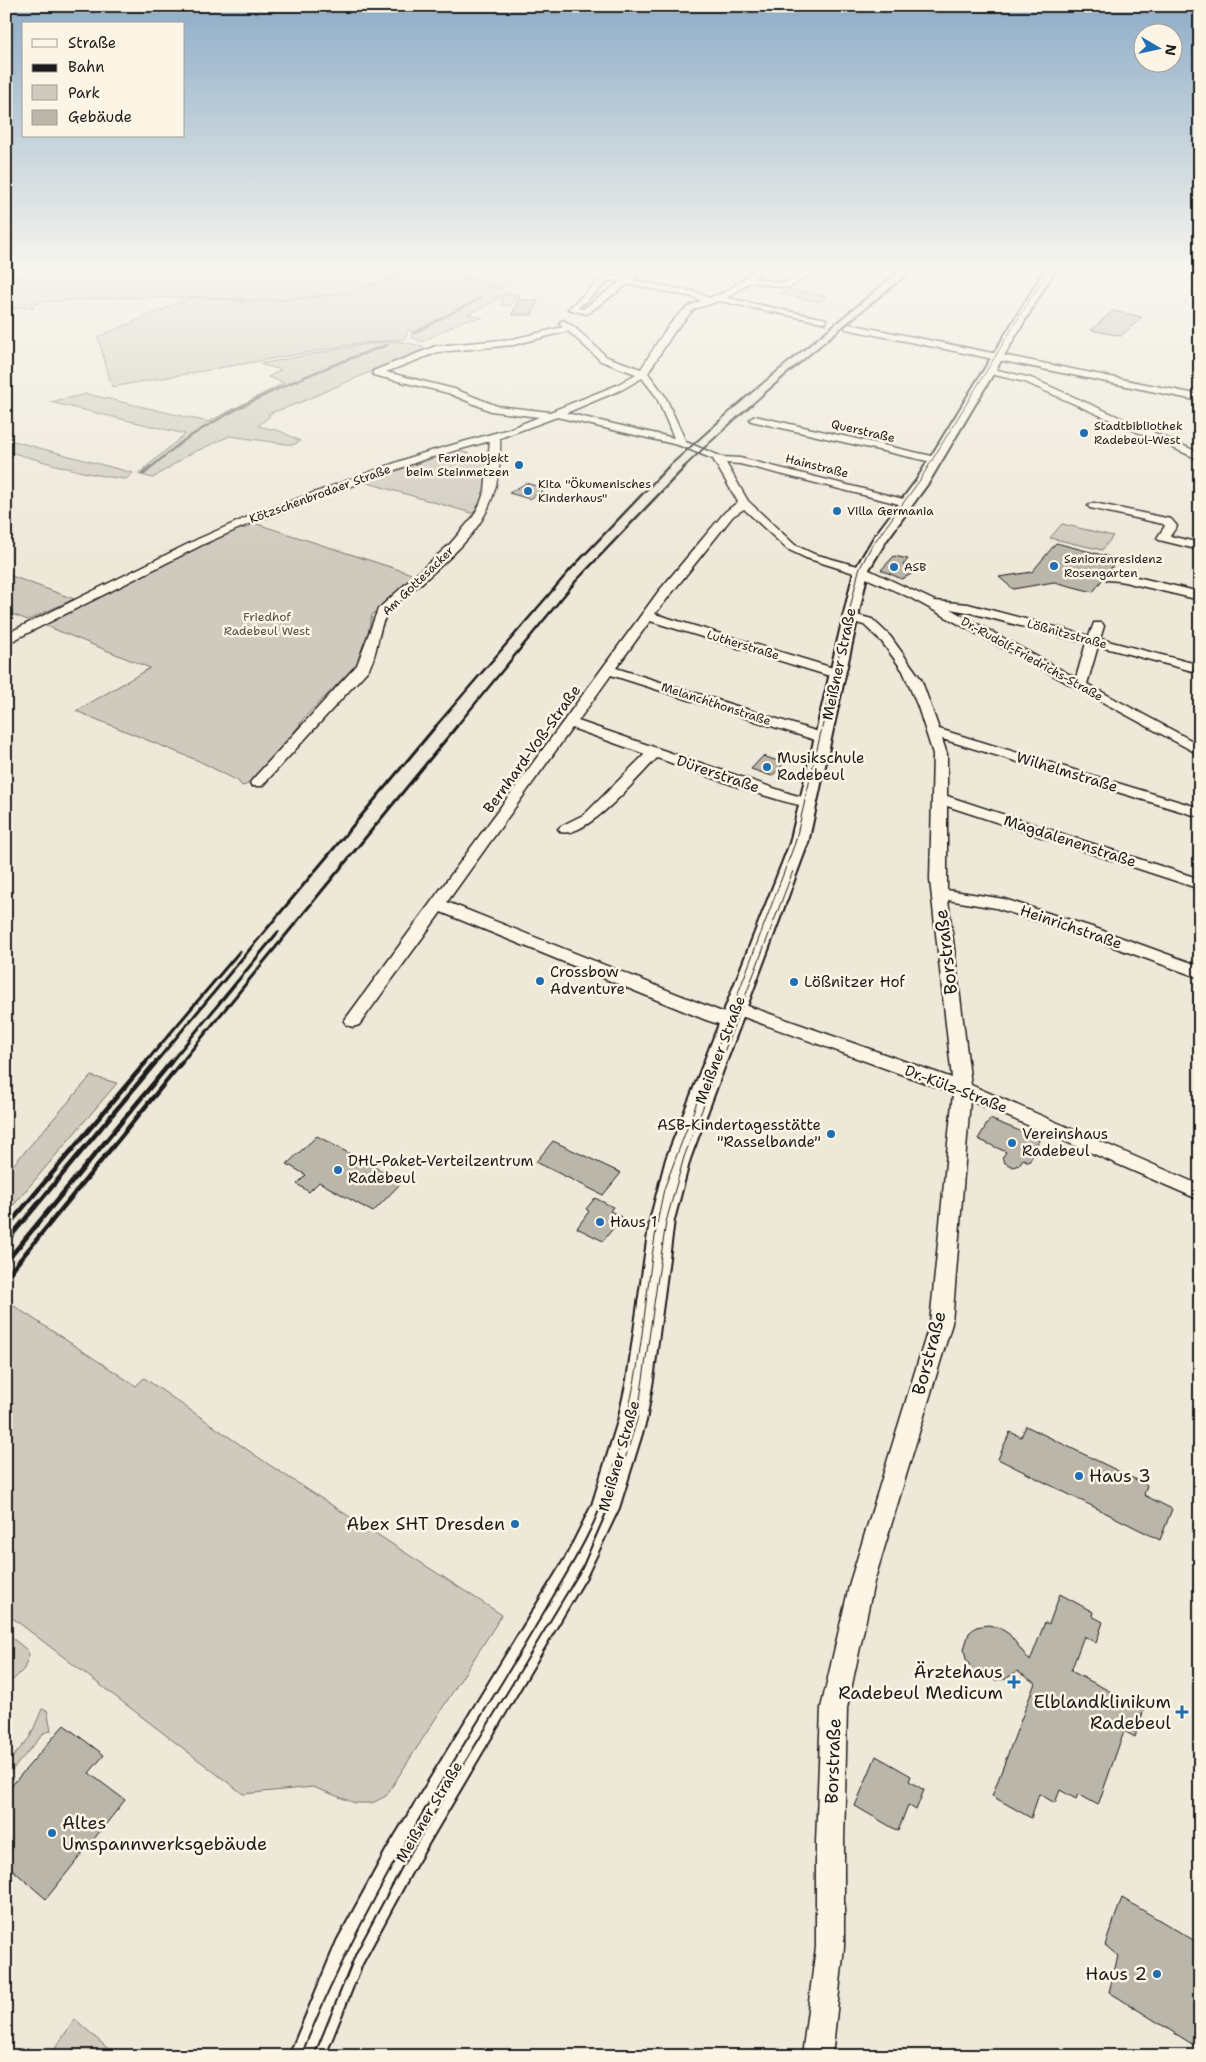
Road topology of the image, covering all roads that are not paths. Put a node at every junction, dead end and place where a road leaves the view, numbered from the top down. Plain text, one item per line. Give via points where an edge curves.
1 (398, 364) edge
2 (618, 364) edge
3 (649, 364) edge
4 (993, 364) edge
5 (1028, 364) edge
6 (989, 371) junction
7 (643, 374) junction
8 (1200, 398) edge
9 (552, 414) junction
10 (755, 419) dead end
11 (495, 436) junction
12 (681, 443) junction
13 (1200, 457) edge
14 (720, 460) junction
15 (936, 460) junction
16 (744, 503) junction
17 (907, 503) junction
18 (1094, 506) dead end
19 (1200, 547) edge
20 (861, 571) junction
21 (1110, 577) dead end
22 (1200, 596) edge
23 (934, 605) junction
24 (648, 616) junction
25 (849, 617) junction
26 (1098, 626) dead end
27 (6, 639) edge
28 (1093, 641) junction
29 (609, 670) junction
30 (1200, 670) edge
31 (838, 674) junction
32 (1080, 686) junction
33 (570, 723) junction
34 (934, 732) junction
35 (824, 738) junction
36 (1200, 751) edge
37 (655, 752) junction
38 (257, 783) dead end
39 (940, 799) junction
40 (809, 803) junction
41 (1200, 813) edge
42 (566, 828) dead end
43 (1200, 884) edge
44 (939, 894) junction
45 (439, 905) junction
46 (1200, 972) edge
47 (733, 1015) junction
48 (353, 1021) dead end
49 (962, 1090) junction
50 (1200, 1192) edge
51 (307, 2056) edge
52 (817, 2056) edge

1 - 9 street via 376,373 451,391 495,409
2 - 7 street
3 - 7 street
4 - 6 main road, Meißner Straße
5 - 8 street
6 - 13 street via 1028,380
6 - 15 main road, Meißner Straße
7 - 9 street, Kötzschenbrodaer Straße via 620,388
7 - 12 street via 654,386 674,422
9 - 11 street, Kötzschenbrodaer Straße
9 - 12 street
10 - 15 street, Querstraße
11 - 27 street, Kötzschenbrodaer Straße via 421,457 235,526
11 - 38 street, Am Gottesacker via 490,492 480,515 456,544 382,612 363,667
12 - 14 street via 715,455
14 - 16 street, Dr.-Rudolf-Friedrichs-Straße
14 - 17 street, Hainstraße via 740,461
15 - 17 main road, Meißner Straße
16 - 20 street, Dr.-Rudolf-Friedrichs-Straße via 791,546 810,556
16 - 24 street, Bernhard-Voß-Straße via 729,514
17 - 20 main road, Meißner Straße
18 - 19 street via 1167,521 1171,526 1163,538
20 - 23 street, Dr.-Rudolf-Friedrichs-Straße
20 - 25 main road, Meißner Straße
21 - 22 street
23 - 28 street, Lößnitzstraße via 945,603 968,608
23 - 32 street, Dr.-Rudolf-Friedrichs-Straße
24 - 29 street, Bernhard-Voß-Straße
24 - 31 street, Lutherstraße
25 - 31 main road, Meißner Straße
25 - 34 street, Borstraße via 868,622 886,639 909,670
26 - 28 street
28 - 30 street, Lößnitzstraße
28 - 32 street
29 - 33 street, Bernhard-Voß-Straße
29 - 35 street, Melanchthonstraße
31 - 35 main road, Meißner Straße
32 - 36 street, Dr.-Rudolf-Friedrichs-Straße
33 - 37 street, Dürerstraße
33 - 45 street, Bernhard-Voß-Straße
34 - 39 street, Borstraße via 941,761
34 - 41 street, Wilhelmstraße
35 - 40 main road, Meißner Straße
37 - 40 street, Dürerstraße
37 - 42 street via 590,817
39 - 43 street, Magdalenenstraße
39 - 44 street, Borstraße
40 - 47 main road, Meißner Straße via 791,864
44 - 46 street, Heinrichstraße via 998,903
44 - 49 street, Borstraße
45 - 47 street, Dr.-Külz-Straße via 712,1016
45 - 48 street, Bernhard-Voß-Straße
47 - 49 street, Dr.-Külz-Straße
47 - 51 main road, Meißner Straße via 669,1188 640,1380 632,1420 605,1508 576,1567 399,1861 354,1945
49 - 50 street, Dr.-Külz-Straße
49 - 52 street, Borstraße via 941,1322 862,1582 834,1708 830,1947

